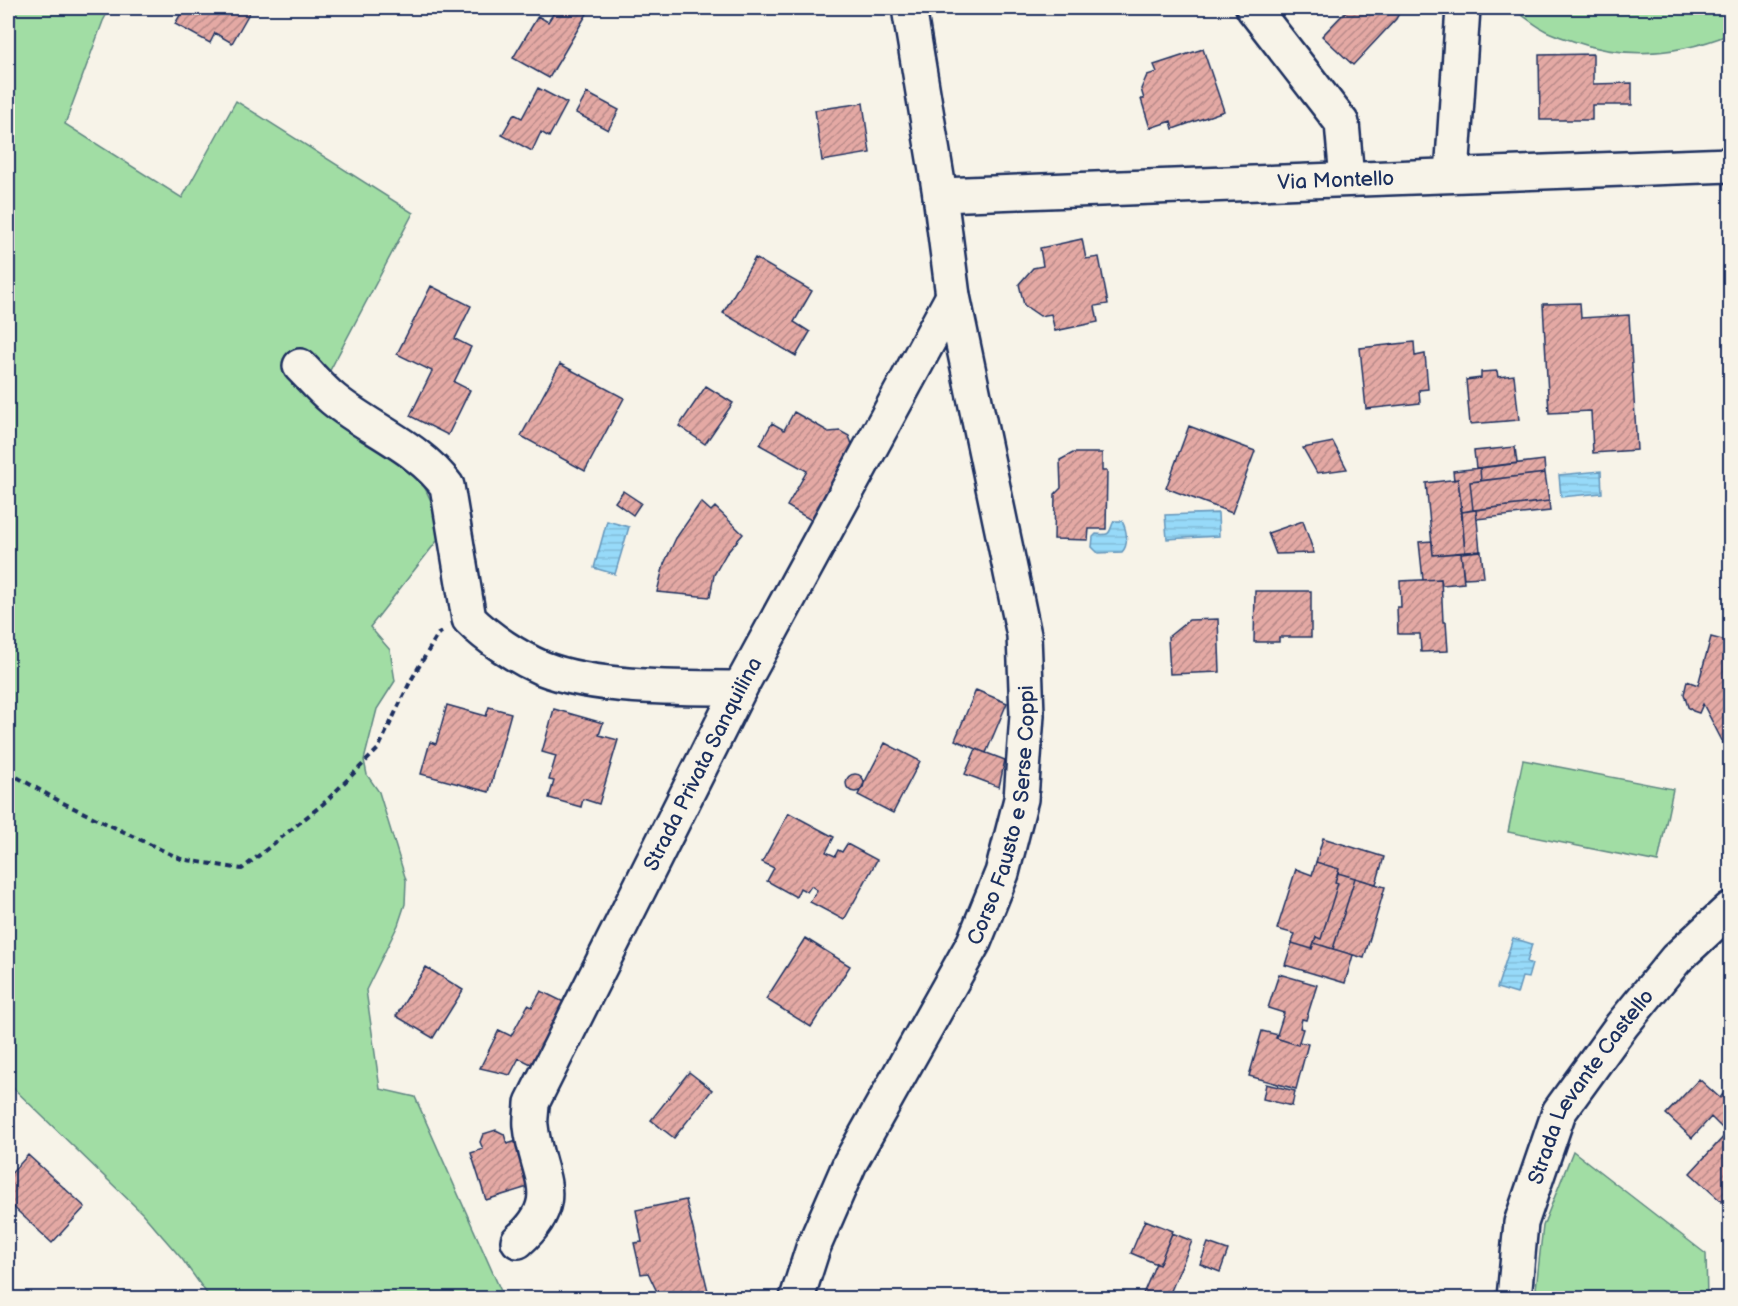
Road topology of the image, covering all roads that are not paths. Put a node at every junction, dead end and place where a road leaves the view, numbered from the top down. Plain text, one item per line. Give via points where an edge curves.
1 (909, 8) edge
2 (1253, 8) edge
3 (1463, 8) edge
4 (1731, 165) edge
5 (1452, 175) junction
6 (1347, 179) junction
7 (940, 195) junction
8 (952, 296) junction
9 (300, 366) dead end
10 (740, 688) junction
11 (1731, 909) edge
12 (518, 1241) dead end
13 (798, 1299) edge
14 (1514, 1299) edge

1 - 7 street, Corso Fausto e Serse Coppi
2 - 6 street via 1342,123
3 - 5 street
4 - 5 street, Via Montello
5 - 6 street, Via Montello
6 - 7 street, Via Montello
7 - 8 street, Corso Fausto e Serse Coppi
8 - 10 street, Strada Privata Sanquilina
8 - 13 street, Corso Fausto e Serse Coppi via 1024,635 1027,716 1021,799 1002,873 974,942 850,1163 813,1248
9 - 10 street via 333,399 439,474 447,486 470,619 480,630 527,660 564,674 636,685
10 - 12 street, Strada Privata Sanquilina via 532,1103 531,1126 546,1192 532,1228
11 - 14 street, Strada Levante Castello via 1676,959 1559,1112 1521,1224

